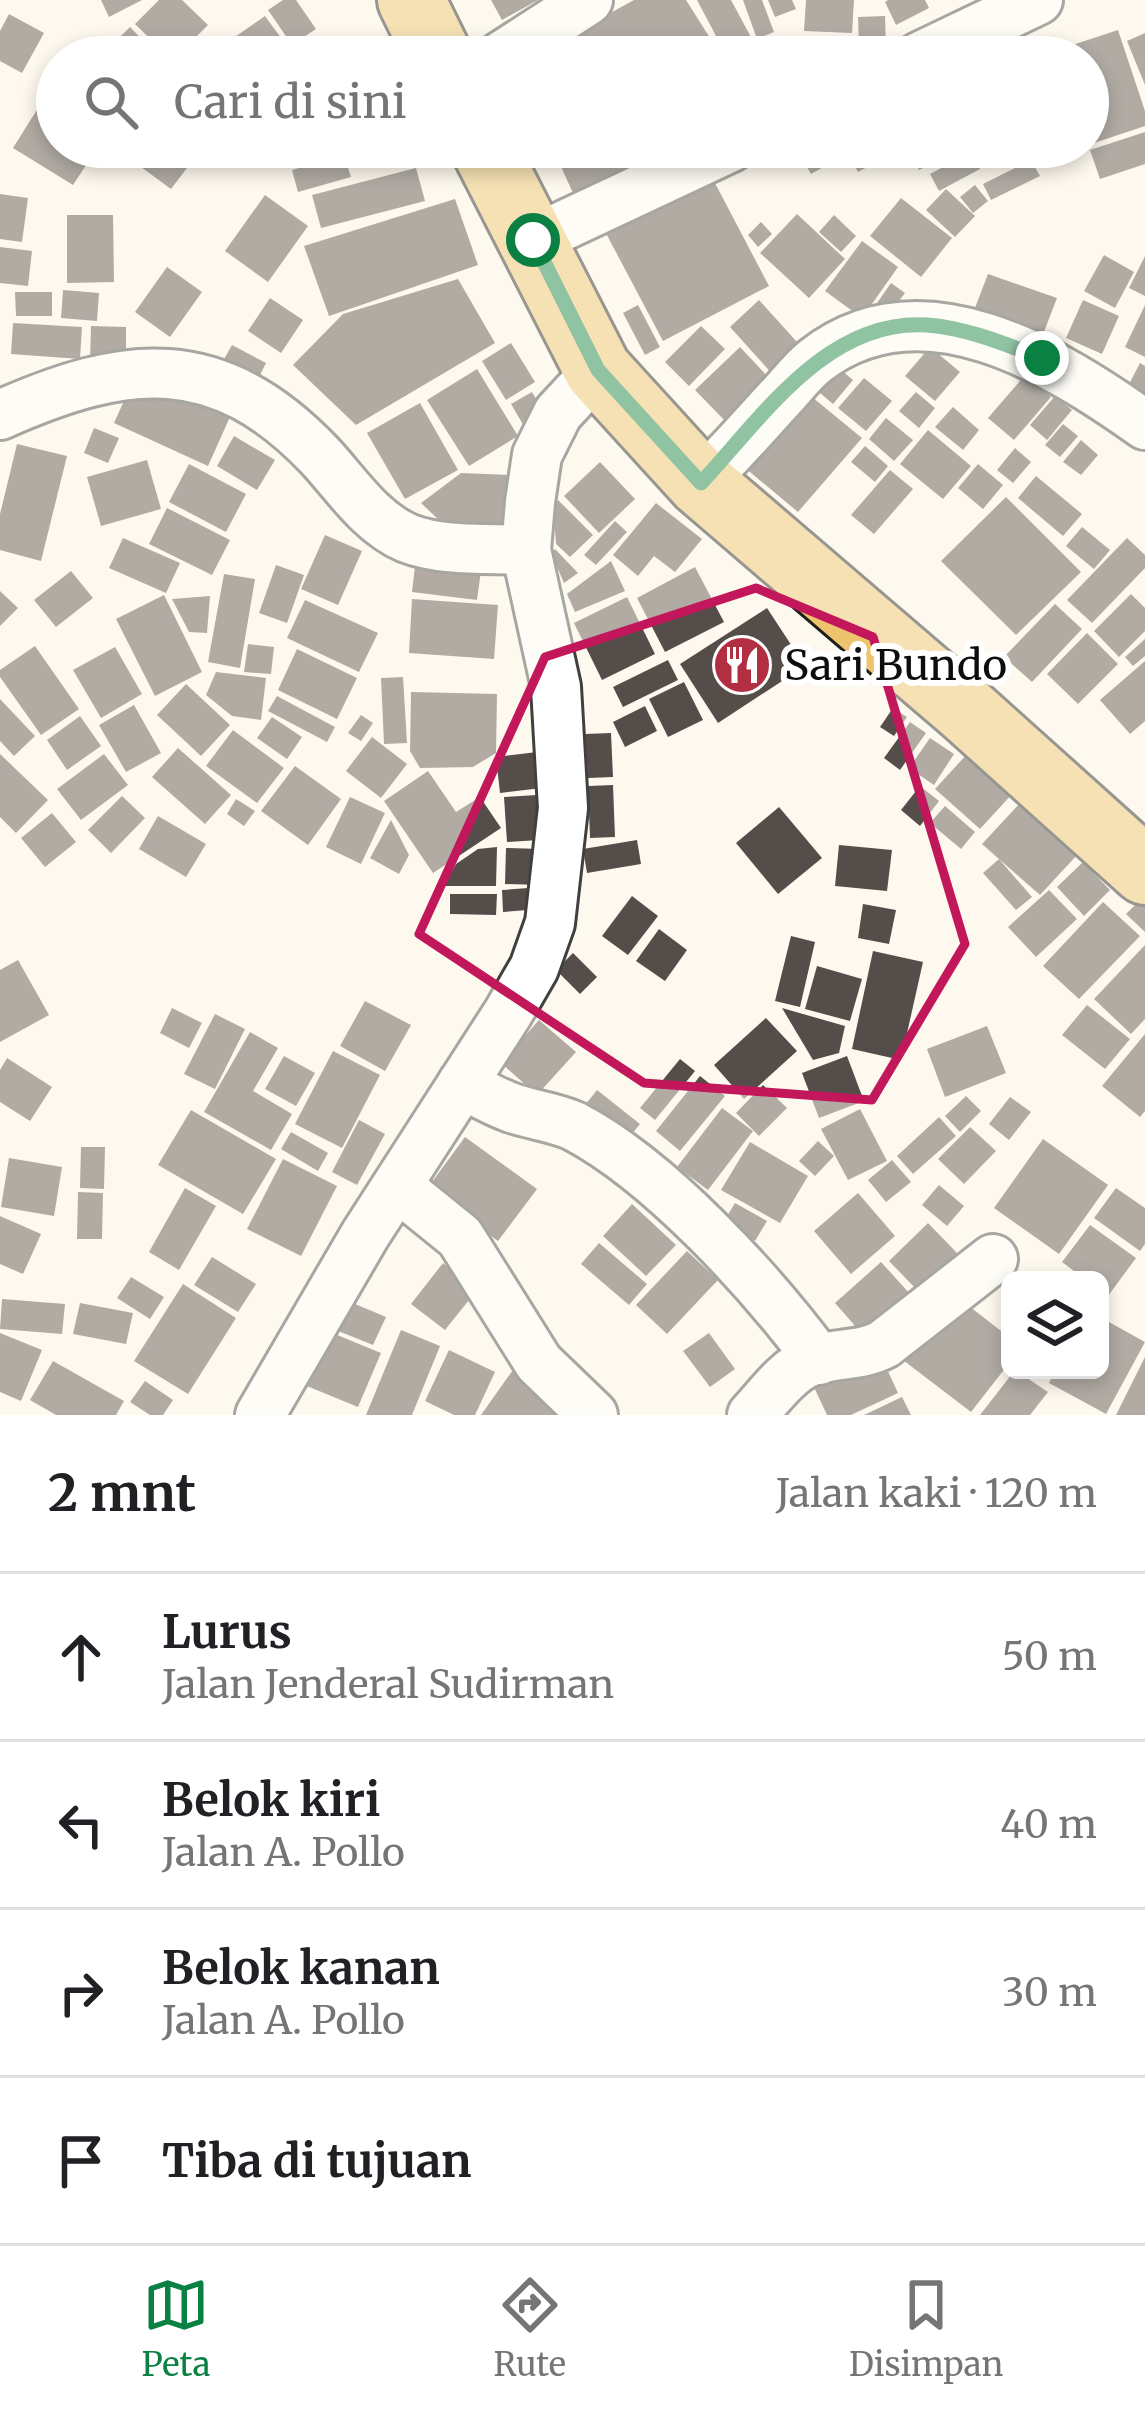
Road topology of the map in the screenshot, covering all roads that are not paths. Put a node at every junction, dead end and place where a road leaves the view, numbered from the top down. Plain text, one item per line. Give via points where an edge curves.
1 (411, 0) edge
2 (588, 0) edge
3 (1038, 0) edge
4 (429, 36) edge
5 (532, 36) edge
6 (963, 36) edge
7 (495, 168) edge
8 (686, 168) edge
9 (533, 240) junction
10 (598, 370) junction
11 (0, 415) edge
12 (1145, 425) edge
13 (701, 483) junction
14 (526, 550) junction
15 (1145, 872) edge
16 (462, 1084) junction
17 (397, 1186) junction
18 (993, 1259) dead end
19 (819, 1360) junction
20 (260, 1415) edge
21 (593, 1415) edge
22 (752, 1415) edge

1 - 4 main road
2 - 5 street
3 - 6 street
7 - 9 main road
8 - 9 street
9 - 10 main road
10 - 13 main road
10 - 14 street via 558,413 538,455
11 - 14 street via 118,374 199,379 289,424 371,512 408,538
12 - 13 street via 1042,358 924,325 870,333 816,360
13 - 15 main road
14 - 16 street via 556,687 563,808 555,891 534,968
16 - 17 street
16 - 19 street via 610,1149 739,1263
17 - 20 street
17 - 21 street via 460,1237 539,1363
18 - 19 street via 884,1344
19 - 22 street via 797,1369

